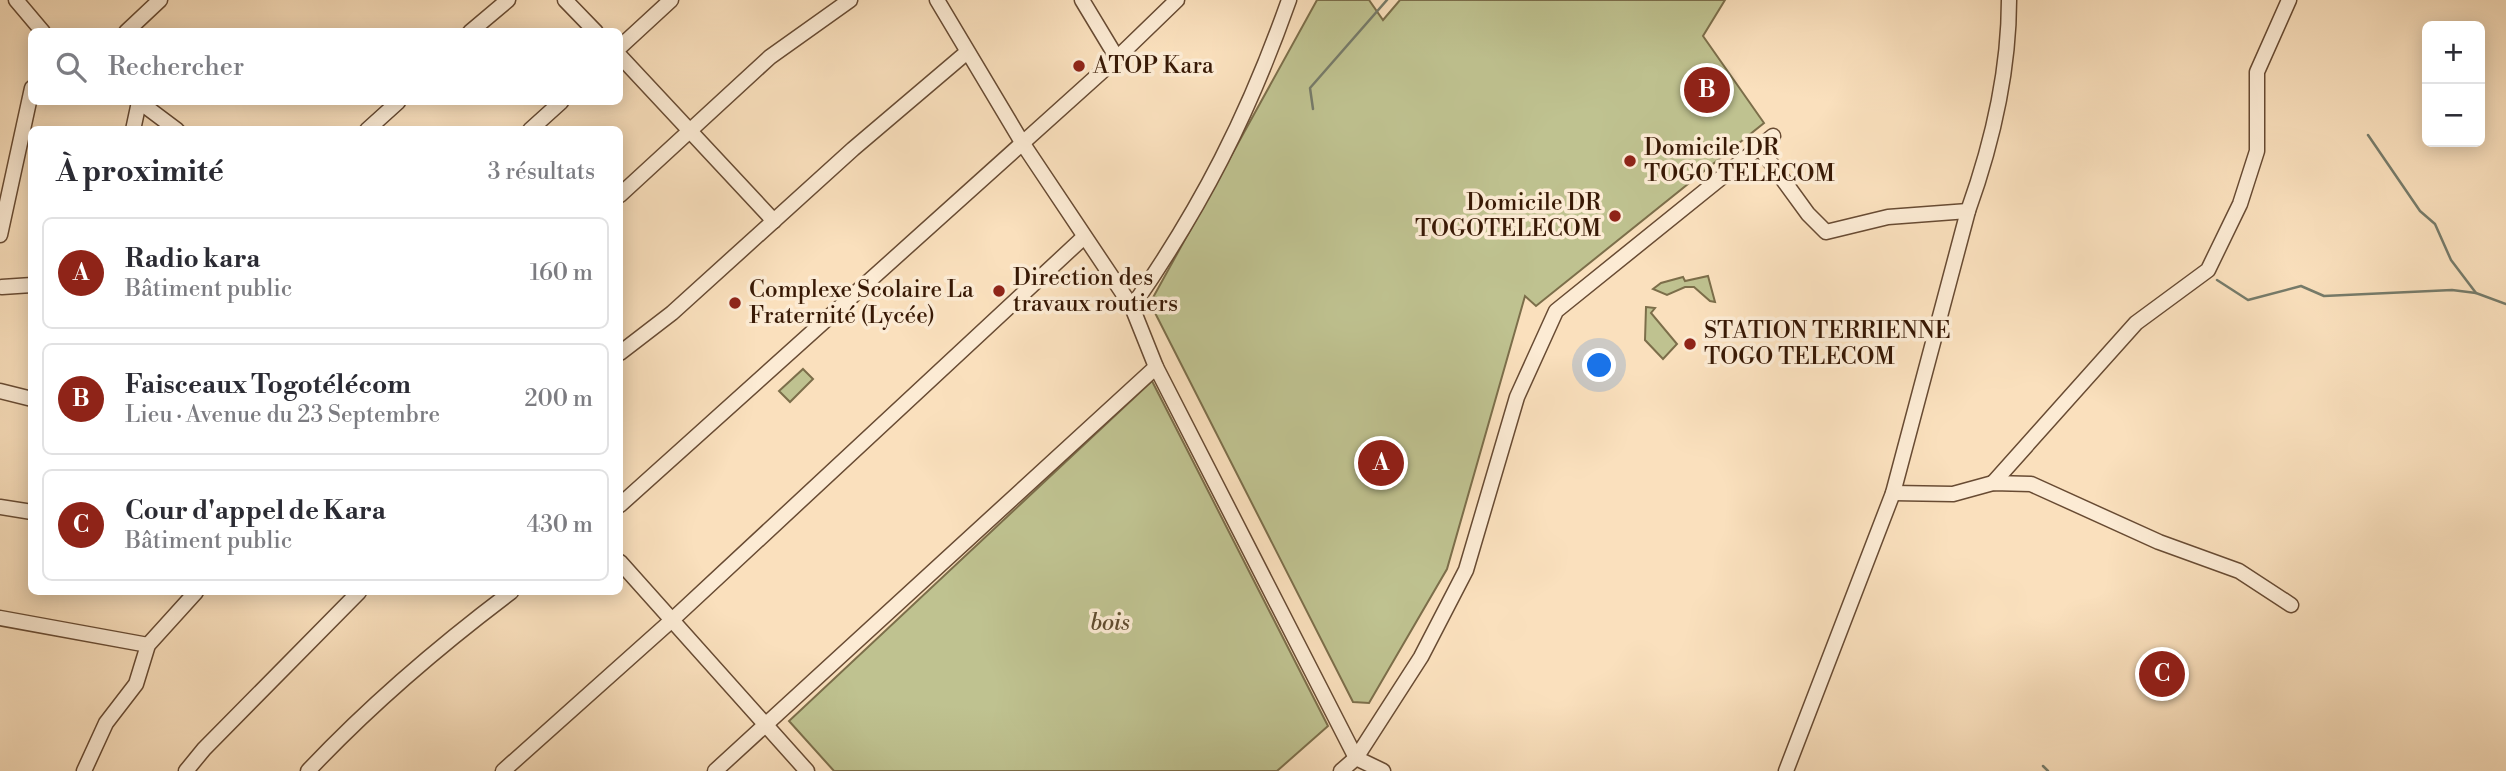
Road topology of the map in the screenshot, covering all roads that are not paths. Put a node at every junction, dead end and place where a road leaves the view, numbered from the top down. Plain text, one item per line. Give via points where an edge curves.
1 (16, 0) edge
2 (160, 0) edge
3 (508, 0) edge
4 (565, 0) edge
5 (671, 0) edge
6 (850, 0) edge
7 (937, 0) edge
8 (1082, 0) edge
9 (1177, 0) edge
10 (1289, 0) edge
11 (2009, 0) edge
12 (2289, 0) edge
13 (40, 28) edge
14 (130, 28) edge
15 (475, 28) edge
16 (592, 28) edge
17 (623, 44) edge
18 (966, 53) junction
19 (1117, 58) junction
20 (623, 59) edge
21 (28, 105) edge
22 (139, 105) edge
23 (144, 105) edge
24 (395, 105) edge
25 (558, 105) edge
26 (134, 126) edge
27 (172, 126) edge
28 (371, 126) edge
29 (534, 126) edge
30 (689, 131) junction
31 (1773, 136) dead end
32 (1023, 144) junction
33 (1760, 149) junction
34 (623, 192) edge
35 (1968, 211) junction
36 (774, 220) junction
37 (0, 235) edge
38 (1084, 237) junction
39 (1, 285) edge
40 (28, 285) edge
41 (1132, 307) junction
42 (623, 351) edge
43 (1156, 367) junction
44 (0, 391) edge
45 (28, 398) edge
46 (1993, 483) junction
47 (1893, 493) junction
48 (623, 502) edge
49 (0, 507) edge
50 (28, 511) edge
51 (623, 565) edge
52 (193, 595) edge
53 (356, 595) edge
54 (507, 595) edge
55 (2291, 605) dead end
56 (0, 618) edge
57 (672, 620) junction
58 (148, 645) junction
59 (767, 725) junction
60 (1356, 758) junction
61 (84, 771) edge
62 (186, 771) edge
63 (308, 771) edge
64 (503, 771) edge
65 (715, 771) edge
66 (807, 771) edge
67 (1341, 771) edge
68 (1382, 771) edge
69 (1787, 771) edge

1 - 13 street
2 - 14 street
3 - 15 street
4 - 16 street
5 - 17 street
6 - 30 street via 770,57
7 - 18 street
8 - 19 street
9 - 19 street
10 - 41 street via 1261,80 1226,154 1176,243
11 - 35 street via 2009,39 1985,165
12 - 46 street via 2257,72 2257,150 2240,204 2208,270 2136,323
18 - 32 street
18 - 36 street
19 - 32 street
20 - 30 street
21 - 37 street
22 - 26 street
23 - 27 street
24 - 28 street
25 - 29 street
30 - 34 street
30 - 36 street
31 - 33 street
32 - 38 street
32 - 48 street
33 - 35 street via 1826,232 1888,217
33 - 60 street via 1556,311 1517,397 1466,570 1421,656
35 - 47 street
36 - 42 street via 672,313
38 - 41 street
38 - 57 street
39 - 40 street
41 - 43 street
43 - 59 street
43 - 60 street
44 - 45 street
46 - 47 street via 1953,494
46 - 55 street via 2031,484 2159,542 2239,571
47 - 69 street
49 - 50 street
51 - 57 street
52 - 58 street
53 - 62 street
54 - 63 street via 362,714
56 - 58 street
57 - 59 street
57 - 64 street
58 - 61 street via 136,684 106,723
59 - 65 street
59 - 66 street
60 - 67 street
60 - 68 street

